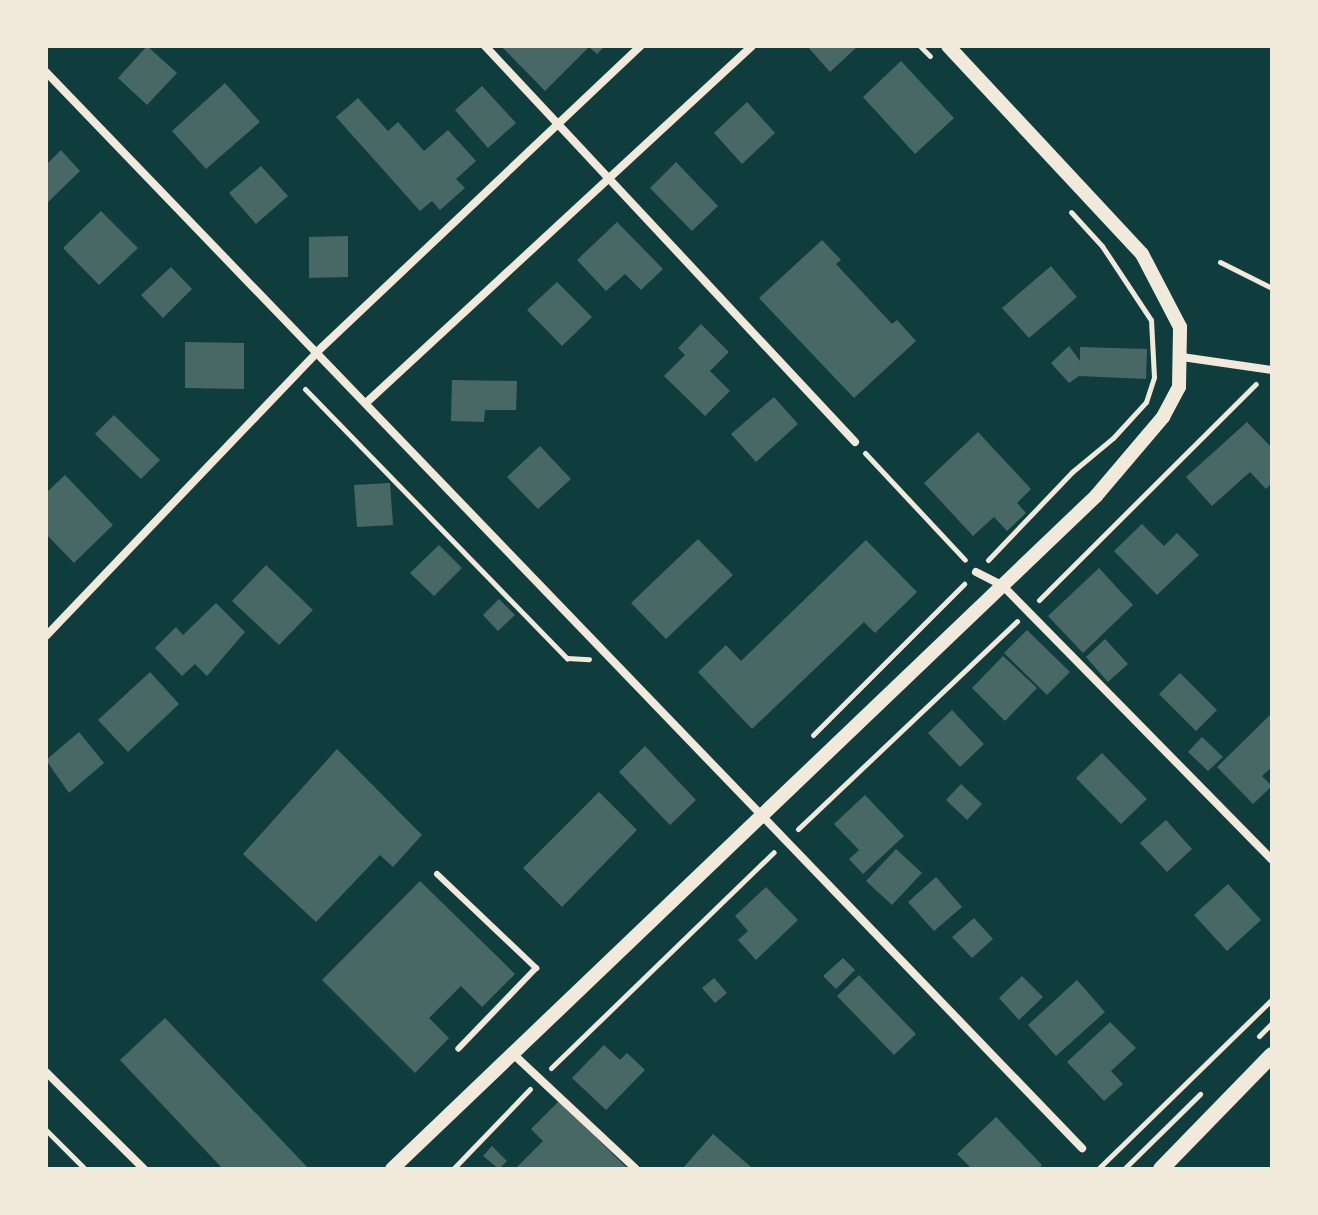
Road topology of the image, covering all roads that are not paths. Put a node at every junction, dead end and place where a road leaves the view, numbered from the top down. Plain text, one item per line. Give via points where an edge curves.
1 (485, 46) edge
2 (640, 46) edge
3 (752, 46) edge
4 (948, 46) edge
5 (46, 72) edge
6 (558, 122) junction
7 (610, 178) junction
8 (318, 351) junction
9 (1182, 357) junction
10 (1271, 369) edge
11 (367, 402) junction
12 (855, 442) road end
13 (976, 572) road end
14 (1003, 586) junction
15 (46, 636) edge
16 (762, 817) junction
17 (1272, 860) edge
18 (437, 874) dead end
19 (458, 1049) dead end
20 (511, 1051) junction
21 (1272, 1055) edge
22 (46, 1072) edge
23 (1082, 1148) dead end
24 (144, 1169) edge
25 (392, 1169) edge
26 (636, 1169) edge
27 (1161, 1169) edge

1 - 6 street
2 - 6 street
3 - 7 street
4 - 9 street via 1142,254 1180,327
5 - 8 street
6 - 7 street
6 - 8 street
7 - 11 street
7 - 12 street
8 - 11 street
8 - 15 street
9 - 10 street
9 - 14 street via 1179,387 1163,417 1096,496
11 - 16 street
13 - 14 street
14 - 16 street
14 - 17 street
16 - 20 street
16 - 23 street
18 - 19 lane via 536,968
20 - 25 street
20 - 26 street
21 - 27 main road
22 - 24 street

